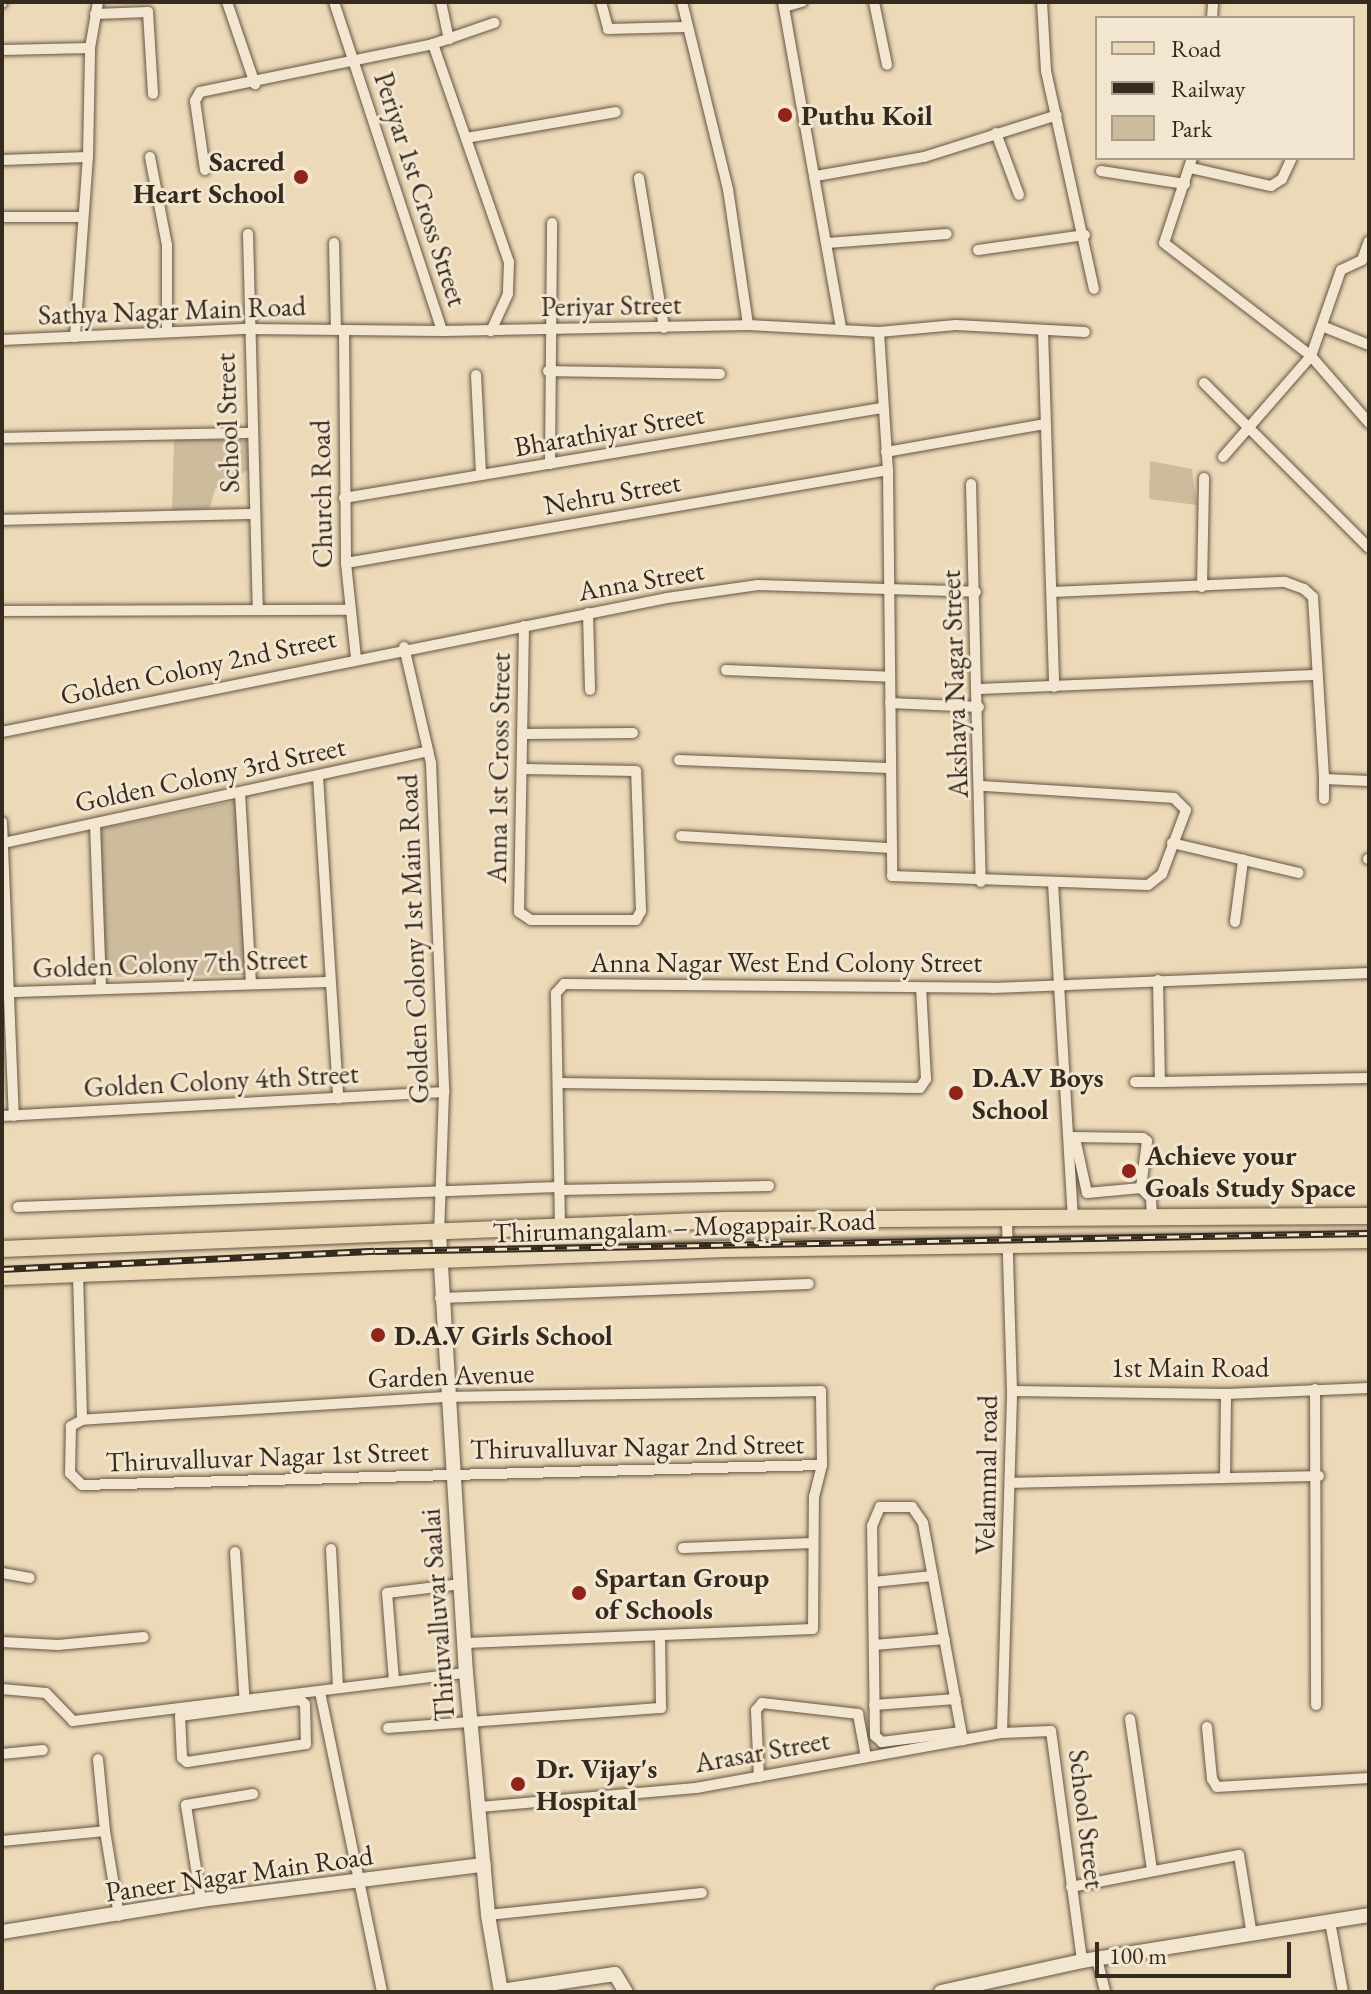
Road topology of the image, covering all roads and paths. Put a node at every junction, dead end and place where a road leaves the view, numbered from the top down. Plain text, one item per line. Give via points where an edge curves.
1 (98, 2) edge
2 (227, 2) edge
3 (334, 2) edge
4 (441, 2) edge
5 (601, 2) edge
6 (682, 2) edge
7 (802, 2) edge
8 (874, 2) edge
9 (1042, 2) edge
10 (784, 4) edge
11 (95, 14) junction
12 (494, 23) dead end
13 (685, 27) junction
14 (449, 39) junction
15 (433, 44) junction
16 (90, 48) junction
17 (2, 50) edge
18 (354, 61) junction
19 (887, 65) dead end
20 (255, 84) junction
21 (153, 94) dead end
22 (616, 112) dead end
23 (1057, 115) junction
24 (996, 133) junction
25 (466, 138) junction
26 (88, 157) junction
27 (150, 157) dead end
28 (2, 160) edge
29 (1291, 160) edge
30 (1192, 163) edge
31 (205, 170) dead end
32 (1101, 171) dead end
33 (816, 176) junction
34 (639, 178) dead end
35 (1185, 184) junction
36 (1019, 195) dead end
37 (2, 217) edge
38 (82, 217) junction
39 (552, 223) dead end
40 (248, 234) dead end
41 (947, 234) dead end
42 (1085, 235) junction
43 (1369, 241) edge
44 (334, 243) dead end
45 (827, 243) junction
46 (978, 250) dead end
47 (1094, 289) dead end
48 (748, 325) junction
49 (1322, 326) junction
50 (664, 328) junction
51 (248, 329) junction
52 (841, 329) junction
53 (340, 330) junction
54 (442, 331) junction
55 (491, 331) junction
56 (547, 331) junction
57 (1043, 331) junction
58 (167, 332) junction
59 (879, 332) junction
60 (1085, 332) dead end
61 (75, 337) junction
62 (2, 340) edge
63 (1369, 345) edge
64 (1311, 356) junction
65 (548, 371) junction
66 (720, 374) dead end
67 (476, 375) dead end
68 (1204, 383) dead end
69 (882, 408) junction
70 (1369, 423) edge
71 (1044, 424) junction
72 (1249, 424) junction
73 (251, 433) junction
74 (2, 438) edge
75 (886, 452) junction
76 (1223, 457) dead end
77 (550, 464) junction
78 (888, 470) junction
79 (481, 475) junction
80 (1204, 478) dead end
81 (971, 484) dead end
82 (344, 498) junction
83 (255, 514) junction
84 (2, 520) edge
85 (1369, 548) edge
86 (346, 563) junction
87 (1202, 587) junction
88 (889, 590) junction
89 (976, 592) junction
90 (1052, 592) junction
91 (258, 609) junction
92 (348, 610) junction
93 (2, 611) edge
94 (588, 613) junction
95 (524, 626) junction
96 (404, 647) junction
97 (356, 658) junction
98 (726, 670) dead end
99 (1314, 675) junction
100 (890, 677) junction
101 (1054, 687) junction
102 (979, 689) junction
103 (590, 690) dead end
104 (890, 703) junction
105 (979, 707) junction
106 (2, 732) edge
107 (633, 733) dead end
108 (524, 734) junction
109 (428, 751) junction
110 (679, 760) dead end
111 (888, 768) junction
112 (524, 769) junction
113 (318, 776) junction
114 (1324, 779) junction
115 (1369, 781) edge
116 (982, 786) junction
117 (240, 793) junction
118 (1324, 799) dead end
119 (2, 822) edge
120 (95, 824) junction
121 (681, 836) dead end
122 (3, 843) edge
123 (1172, 843) junction
124 (891, 848) junction
125 (1243, 860) junction
126 (1299, 873) dead end
127 (981, 882) junction
128 (1053, 883) junction
129 (1235, 922) dead end
130 (1369, 973) edge
131 (1158, 980) junction
132 (330, 982) junction
133 (251, 983) junction
134 (1061, 984) junction
135 (101, 988) junction
136 (921, 988) junction
137 (12, 992) junction
138 (1369, 1078) edge
139 (1135, 1082) dead end
140 (1160, 1082) junction
141 (559, 1083) junction
142 (444, 1092) junction
143 (338, 1098) junction
144 (8, 1116) edge
145 (1073, 1137) junction
146 (769, 1186) dead end
147 (559, 1188) junction
148 (1141, 1188) junction
149 (441, 1192) junction
150 (18, 1207) dead end
151 (1369, 1216) edge
152 (1007, 1218) junction
153 (1073, 1218) junction
154 (1152, 1218) junction
155 (560, 1227) junction
156 (439, 1233) junction
157 (1369, 1240) edge
158 (1010, 1243) junction
159 (2, 1249) edge
160 (438, 1260) junction
161 (78, 1274) junction
162 (2, 1277) edge
163 (809, 1284) dead end
164 (440, 1298) junction
165 (1369, 1388) edge
166 (1315, 1389) junction
167 (1012, 1391) junction
168 (1226, 1394) junction
169 (445, 1397) junction
170 (82, 1420) junction
171 (822, 1465) junction
172 (453, 1474) junction
173 (1319, 1476) junction
174 (1225, 1477) junction
175 (1010, 1483) junction
176 (813, 1543) junction
177 (683, 1548) dead end
178 (331, 1549) dead end
179 (235, 1552) dead end
180 (2, 1573) edge
181 (933, 1576) junction
182 (30, 1578) dead end
183 (873, 1582) junction
184 (461, 1584) junction
185 (660, 1635) junction
186 (144, 1637) dead end
187 (945, 1639) junction
188 (2, 1642) edge
189 (465, 1643) junction
190 (874, 1645) junction
191 (466, 1673) junction
192 (394, 1681) junction
193 (338, 1688) junction
194 (2, 1689) edge
195 (320, 1692) junction
196 (956, 1699) junction
197 (245, 1705) junction
198 (874, 1705) junction
199 (1316, 1705) dead end
200 (1130, 1719) dead end
201 (470, 1720) junction
202 (325, 1723) junction
203 (308, 1725) junction
204 (1207, 1727) dead end
205 (388, 1728) dead end
206 (1051, 1731) joint
207 (1002, 1733) junction
208 (962, 1736) junction
209 (43, 1750) dead end
210 (2, 1754) edge
211 (866, 1757) junction
212 (98, 1759) dead end
213 (759, 1777) junction
214 (1369, 1778) edge
215 (253, 1794) dead end
216 (479, 1807) junction
217 (105, 1831) junction
218 (2, 1841) edge
219 (484, 1865) junction
220 (1152, 1869) junction
221 (360, 1882) junction
222 (1071, 1887) junction
223 (702, 1893) dead end
224 (201, 1900) junction
225 (488, 1915) junction
226 (1369, 1915) edge
227 (119, 1916) junction
228 (1330, 1922) junction
229 (2, 1932) edge
230 (1252, 1935) junction
231 (1090, 1960) junction
232 (992, 1987) edge
233 (501, 1991) edge
234 (382, 1992) edge
235 (626, 1992) edge
236 (941, 1992) edge
237 (1105, 1992) edge
238 (1343, 1992) edge

1 - 11 street
2 - 20 street
3 - 18 street, Periyar 1st Cross Street
4 - 14 street
5 - 13 street via 608,29
6 - 13 street
7 - 10 street
8 - 19 street
9 - 23 street via 1045,59
10 - 33 street
11 - 16 street
11 - 21 street via 148,12
12 - 14 street
13 - 48 street via 728,189
14 - 15 street
15 - 18 street
15 - 25 street
16 - 17 street
16 - 26 street
18 - 20 street
18 - 54 street, Periyar 1st Cross Street
20 - 31 street via 194,97
22 - 25 street
23 - 24 street
23 - 42 street
24 - 33 street via 924,157
24 - 36 street
25 - 55 street via 509,262 508,294
26 - 28 street
26 - 38 street
27 - 58 street via 167,245
29 - 30 street via 1282,179 1271,186
30 - 35 street
32 - 35 street
33 - 45 street
34 - 50 street
35 - 64 street via 1163,235 1169,249
37 - 38 street
38 - 61 street
39 - 56 street
40 - 51 street, School Street
41 - 45 street
42 - 46 street
42 - 47 street
43 - 49 street via 1362,260 1341,270
44 - 53 street, Church Road
45 - 52 street
48 - 50 street, Periyar Street
48 - 52 street, Periyar Street
49 - 63 street
49 - 64 street
50 - 56 street, Periyar Street
51 - 53 street, Sathya Nagar Main Road
51 - 58 street, Sathya Nagar Main Road
51 - 73 street, School Street
52 - 59 street, Periyar Street
53 - 54 street, Periyar Street
53 - 82 street, Church Road
54 - 55 street, Periyar Street
55 - 56 street, Periyar Street
56 - 65 street
57 - 59 street, Periyar Street via 956,325
57 - 60 street, Periyar Street
57 - 71 street
58 - 61 street, Sathya Nagar Main Road
59 - 69 street
61 - 62 street, Sathya Nagar Main Road
64 - 70 street
64 - 72 street
65 - 66 street
65 - 77 street
67 - 79 street
68 - 72 street
69 - 75 street
69 - 77 street, Bharathiyar Street
71 - 75 street
71 - 90 street
72 - 76 street
72 - 85 street
73 - 74 street
73 - 83 street, School Street
75 - 78 street
77 - 79 street, Bharathiyar Street
78 - 86 street, Nehru Street
78 - 88 street
79 - 82 street, Bharathiyar Street
80 - 87 street
81 - 89 street, Akshaya Nagar Street
82 - 86 street, Church Road
83 - 84 street
83 - 91 street, School Street
86 - 92 street, Church Road
87 - 90 street
87 - 99 street via 1285,582 1304,589 1313,597
88 - 89 street, Anna Street
88 - 94 street, Anna Street via 758,585
88 - 100 street
89 - 102 street, Akshaya Nagar Street
90 - 101 street
91 - 92 street
91 - 93 street
92 - 97 street, Church Road
94 - 95 street, Anna Street
94 - 103 street
95 - 96 street, Anna Street
95 - 108 street, Anna 1st Cross Street
96 - 97 street, Golden Colony 2nd Street
96 - 109 street, Golden Colony 1st Main Road
97 - 106 street, Golden Colony 2nd Street
98 - 100 street
99 - 101 street
99 - 114 street
100 - 104 street
101 - 102 street
102 - 105 street, Akshaya Nagar Street
104 - 105 street
104 - 111 street
105 - 116 street, Akshaya Nagar Street
107 - 108 street
108 - 112 street, Anna 1st Cross Street
109 - 113 street, Golden Colony 3rd Street
109 - 142 street, Golden Colony 1st Main Road
110 - 111 street
111 - 124 street
112 - 112 street, Anna 1st Cross Street via 519,912 531,920 640,917 636,771
113 - 117 street, Golden Colony 3rd Street
113 - 132 street
114 - 115 street
114 - 118 street
116 - 123 street via 1174,798 1186,810
116 - 127 street, Akshaya Nagar Street
117 - 120 street, Golden Colony 3rd Street
117 - 133 street
119 - 122 street
120 - 122 street, Golden Colony 3rd Street
120 - 135 street
121 - 124 street
122 - 137 street
123 - 125 street
123 - 128 street via 1162,874 1148,885
124 - 127 street via 892,876
125 - 126 street
125 - 129 street
127 - 128 street
128 - 134 street
130 - 131 street, Anna Nagar West End Colony Street
131 - 134 street, Anna Nagar West End Colony Street
131 - 140 street
132 - 133 street, Golden Colony 7th Street
132 - 143 street
133 - 135 street, Golden Colony 7th Street
134 - 136 street, Anna Nagar West End Colony Street
134 - 145 street
135 - 137 street, Golden Colony 7th Street
136 - 141 street, Anna Nagar West End Colony Street via 564,984 556,993
136 - 141 street via 926,1079 920,1088
137 - 144 street
138 - 140 street
139 - 140 street
141 - 147 street, Anna Nagar West End Colony Street
142 - 143 street, Golden Colony 4th Street
142 - 149 street, Golden Colony 1st Main Road
143 - 144 street, Golden Colony 4th Street
145 - 148 street via 1087,1193
145 - 148 street via 1143,1138 1147,1141
145 - 153 street
146 - 147 street
147 - 149 street
147 - 155 street, Anna Nagar West End Colony Street
148 - 154 street via 1151,1198
149 - 150 street
149 - 156 street, Golden Colony 1st Main Road
151 - 154 main road, Thirumangalam – Mogappair Road
152 - 153 main road, Thirumangalam – Mogappair Road
152 - 155 main road, Thirumangalam – Mogappair Road
152 - 158 street, Velammal road
153 - 154 main road, Thirumangalam – Mogappair Road
155 - 156 main road, Thirumangalam – Mogappair Road
156 - 159 main road, Thirumangalam – Mogappair Road
156 - 160 street, Thiruvalluvar Saalai
157 - 158 main road, Thirumangalam – Mogappair Road
158 - 160 main road, Thirumangalam – Mogappair Road
158 - 167 street, Velammal road
160 - 161 main road, Thirumangalam – Mogappair Road
160 - 164 street, Thiruvalluvar Saalai
161 - 162 main road, Thirumangalam – Mogappair Road
161 - 170 street
163 - 164 street
164 - 169 street, Thiruvalluvar Saalai
165 - 166 street, 1st Main Road
166 - 168 street, 1st Main Road
166 - 173 street
167 - 168 street, 1st Main Road
167 - 175 street, Velammal road
168 - 174 street
169 - 170 street, Garden Avenue
169 - 171 street, Garden Avenue via 821,1391
169 - 172 street, Thiruvalluvar Saalai
170 - 172 street, Thiruvalluvar Nagar 1st Street via 70,1432 70,1473 82,1485
171 - 172 street, Thiruvalluvar Nagar 2nd Street
171 - 176 street via 814,1497
172 - 184 street, Thiruvalluvar Saalai
173 - 174 street
173 - 199 street
174 - 175 street
175 - 207 street, Velammal road
176 - 177 street
176 - 185 street via 813,1629
178 - 193 street
179 - 197 street
180 - 182 street
181 - 183 street
181 - 183 street via 919,1513 900,1504 874,1513
181 - 187 street
183 - 190 street
184 - 189 street, Thiruvalluvar Saalai
184 - 192 street via 387,1593
185 - 189 street
185 - 201 street via 661,1708
186 - 188 street via 58,1645
187 - 190 street
187 - 196 street
189 - 191 street, Thiruvalluvar Saalai
190 - 198 street
191 - 192 street
191 - 201 street, Thiruvalluvar Saalai
192 - 193 street
193 - 195 street
194 - 197 street via 46,1693 73,1721
195 - 197 street
195 - 202 street
196 - 198 street
196 - 208 street
197 - 203 street via 300,1700
197 - 203 street via 178,1718 184,1761 306,1744
198 - 208 street via 877,1741
200 - 220 street
201 - 205 street
201 - 216 street, Thiruvalluvar Saalai
202 - 203 street
202 - 221 street
204 - 214 street via 1217,1787
206 - 207 street, Arasar Street
206 - 222 street, School Street
207 - 208 street, Arasar Street
208 - 211 street, Arasar Street
209 - 210 street
211 - 213 street, Arasar Street
211 - 213 street via 858,1714 762,1703 756,1710
212 - 217 street
213 - 216 street, Arasar Street via 696,1788
215 - 224 street via 189,1802
216 - 219 street, Thiruvalluvar Saalai
217 - 218 street
217 - 227 street
219 - 221 street, Paneer Nagar Main Road
219 - 225 street, Thiruvalluvar Saalai
220 - 222 street
220 - 230 street via 1239,1855
221 - 224 street, Paneer Nagar Main Road
221 - 234 street
222 - 231 street, School Street
223 - 225 street
224 - 227 street, Paneer Nagar Main Road
225 - 233 street, Thiruvalluvar Saalai
226 - 228 street
227 - 229 street, Paneer Nagar Main Road
228 - 230 street
228 - 238 street
230 - 231 street
231 - 232 street
231 - 237 street, School Street
232 - 236 street
233 - 235 street via 615,1974

